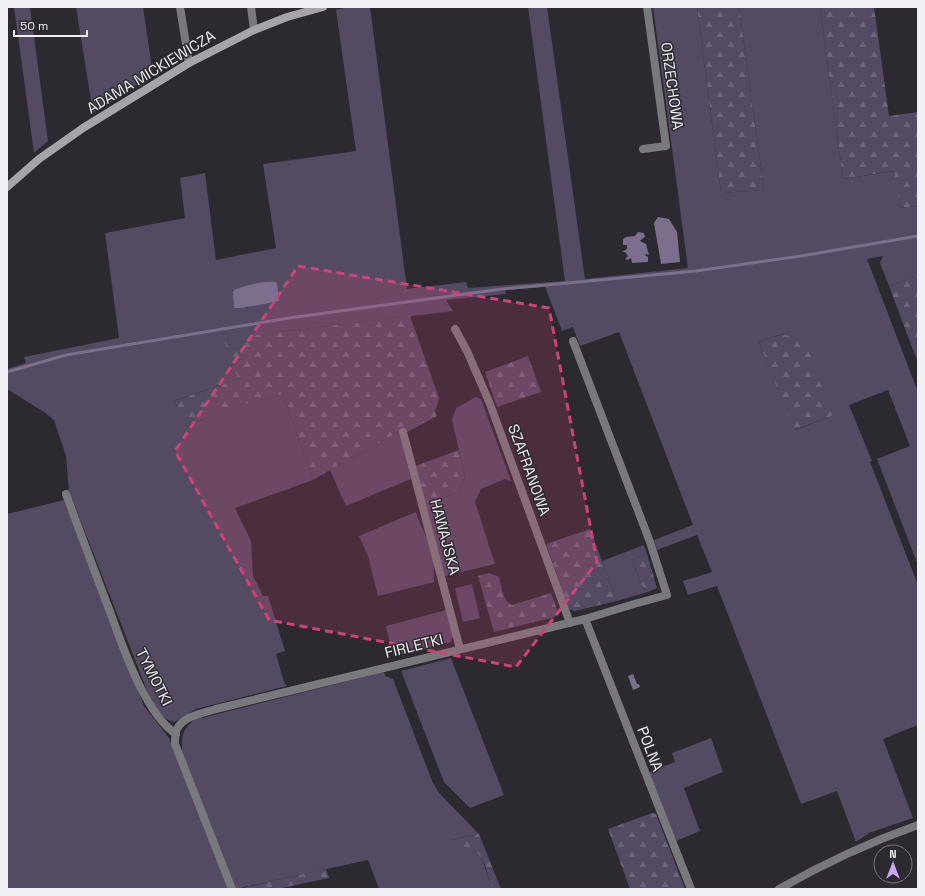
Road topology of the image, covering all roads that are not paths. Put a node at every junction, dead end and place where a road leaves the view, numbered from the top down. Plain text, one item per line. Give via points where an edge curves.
1 (180, 7) edge
2 (251, 7) edge
3 (323, 7) edge
4 (646, 7) edge
5 (254, 30) junction
6 (188, 63) junction
7 (643, 149) dead end
8 (7, 187) edge
9 (455, 329) dead end
10 (573, 341) dead end
11 (403, 432) dead end
12 (66, 494) dead end
13 (585, 619) junction
14 (570, 623) junction
15 (460, 649) junction
16 (176, 734) junction
17 (918, 825) edge
18 (232, 889) edge
19 (690, 889) edge
20 (779, 889) edge

1 - 6 street
2 - 5 street
3 - 5 street, ADAMA MICKIEWICZA
4 - 7 street, ORZECHOWA via 666,146
5 - 6 street, ADAMA MICKIEWICZA
6 - 8 street, ADAMA MICKIEWICZA via 83,128 39,159
9 - 14 street, SZAFRANOWA via 490,404
10 - 13 street, FIRLETKI via 650,542 667,595
11 - 15 street, HAWAJSKA
12 - 16 street, TYMOTKI via 129,661 149,704 161,722
13 - 14 street, FIRLETKI
13 - 19 street, POLNA
14 - 15 street, FIRLETKI
15 - 16 street, FIRLETKI via 216,709 183,722
16 - 18 street via 175,744
17 - 20 street

